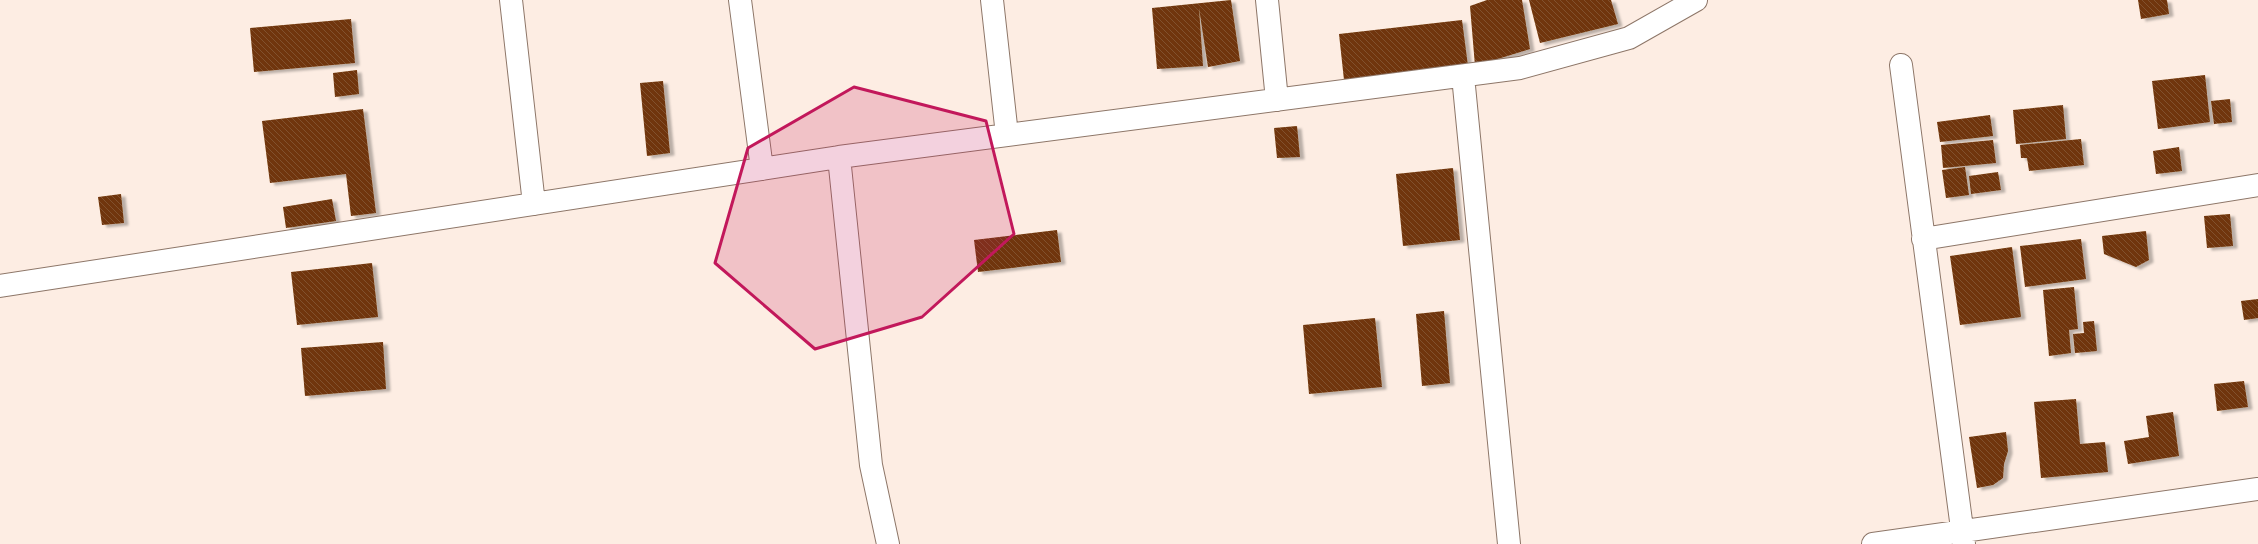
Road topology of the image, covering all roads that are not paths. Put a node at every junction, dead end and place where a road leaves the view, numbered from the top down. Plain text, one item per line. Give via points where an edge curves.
1 (511, 0) edge
2 (740, 0) edge
3 (992, 0) edge
4 (1267, 0) edge
5 (1696, 0) edge
6 (1901, 66) dead end
7 (1463, 76) junction
8 (1277, 100) junction
9 (1008, 135) junction
10 (839, 157) junction
11 (762, 169) junction
12 (2258, 185) edge
13 (534, 204) junction
14 (1924, 238) junction
15 (0, 286) edge
16 (2258, 490) edge
17 (1963, 538) edge
18 (888, 544) edge
19 (1509, 544) edge
20 (1873, 544) edge

1 - 13 street
2 - 11 street
3 - 9 street
4 - 8 street
5 - 7 street via 1629,38 1520,68
6 - 14 street
7 - 8 street
7 - 19 street
8 - 9 street
9 - 10 street
10 - 11 street
10 - 18 street via 872,465
11 - 13 street
12 - 14 street
13 - 15 street
14 - 17 street
16 - 17 street
17 - 20 street

